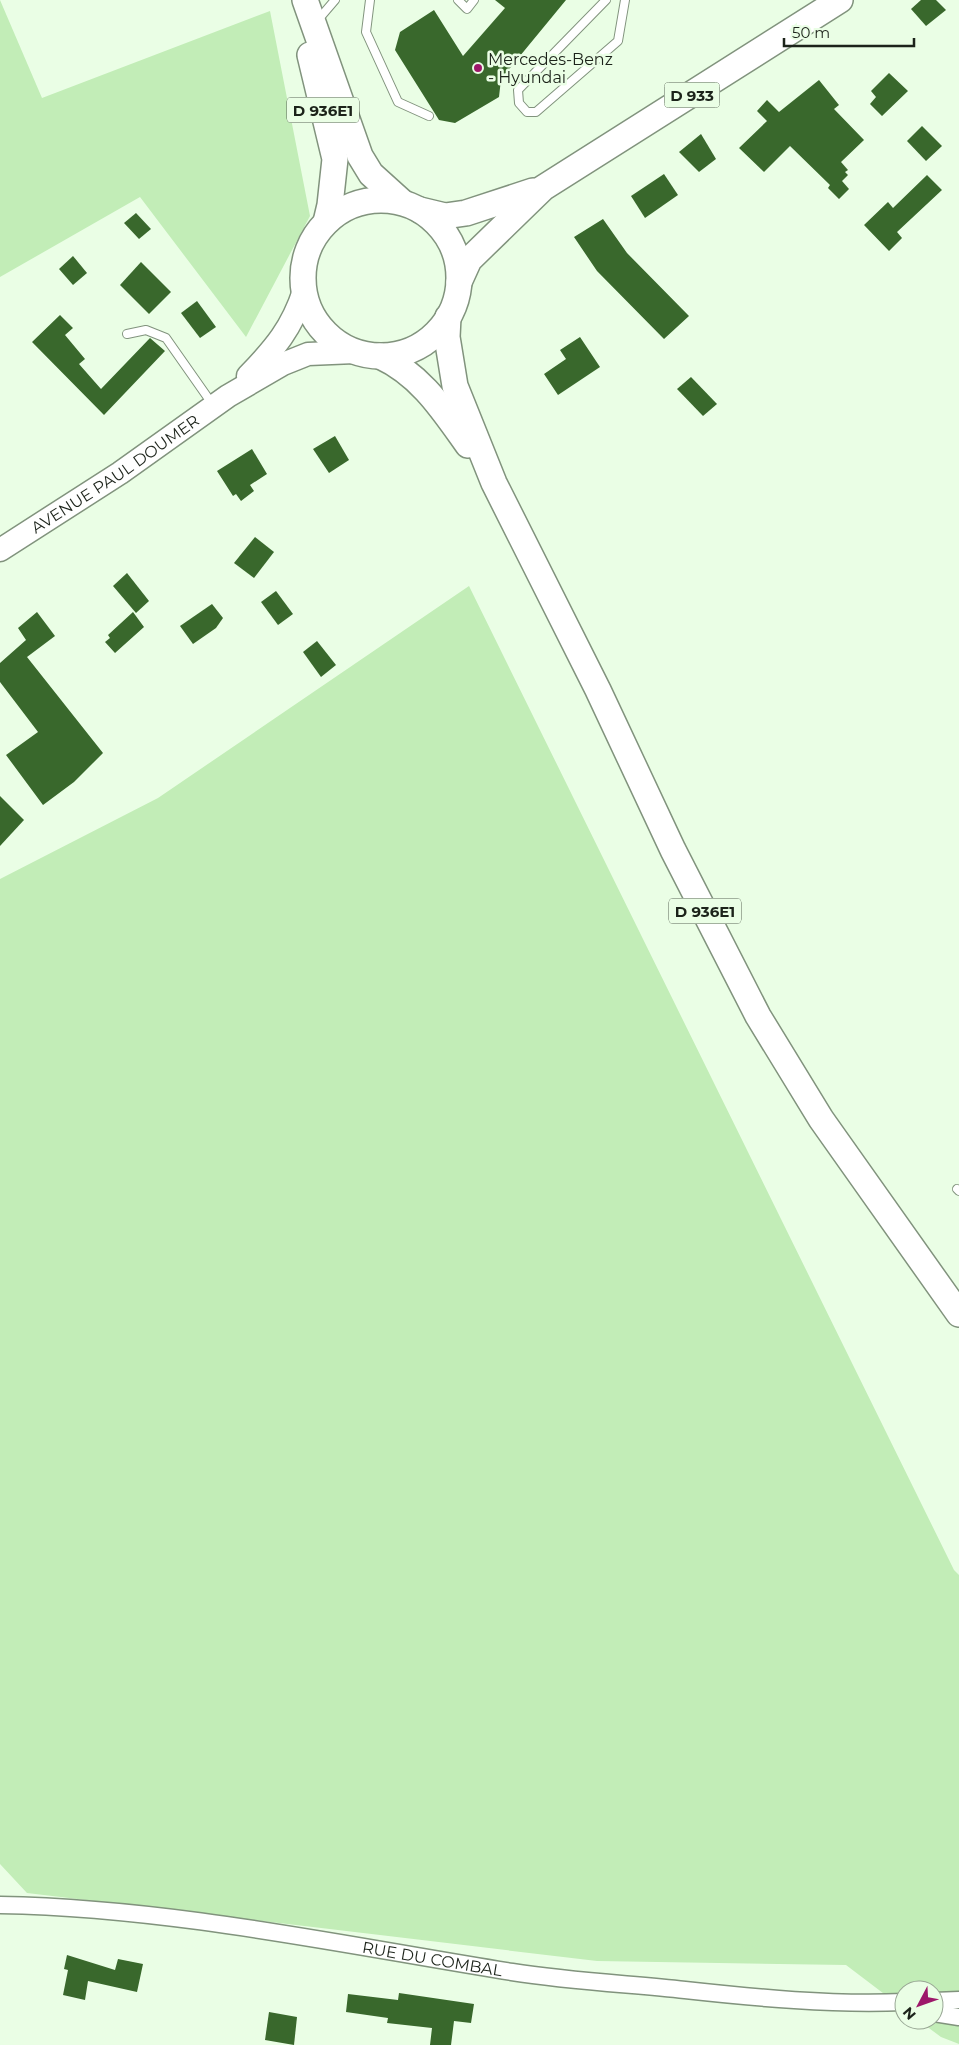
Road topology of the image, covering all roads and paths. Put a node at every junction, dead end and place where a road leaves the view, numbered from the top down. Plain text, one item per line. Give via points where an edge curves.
1 (292, 0) edge
2 (305, 0) edge
3 (335, 0) edge
4 (370, 0) edge
5 (458, 0) edge
6 (474, 0) edge
7 (606, 0) edge
8 (625, 0) edge
9 (840, 0) edge
10 (314, 24) junction
11 (429, 116) dead end
12 (543, 188) junction
13 (411, 206) junction
14 (326, 222) junction
15 (459, 282) junction
16 (304, 291) junction
17 (448, 317) junction
18 (127, 334) dead end
19 (355, 352) junction
20 (380, 356) junction
21 (221, 401) junction
22 (494, 483) junction
23 (0, 550) edge
24 (959, 1314) edge
25 (0, 1905) edge
26 (959, 2000) edge
27 (944, 2001) edge
28 (894, 2003) edge
29 (866, 2004) junction
30 (894, 2008) edge
31 (944, 2014) edge
32 (959, 2016) edge

1 - 14 main road, D 936E1 via 335,159
2 - 10 main road, D 936E1
3 - 10 lane
4 - 11 lane via 366,32 398,102
5 - 6 lane via 467,9
7 - 8 lane via 518,90 519,103 527,112 536,112 618,41
9 - 12 main road, D 933
10 - 13 main road, D 936E1 via 360,156 371,174
12 - 13 main road, D 933 via 466,213 445,216
12 - 15 main road, D 933 via 469,260
13 - 14 main road via 382,199 361,202 342,209
13 - 15 main road via 437,224 450,241 457,261
14 - 16 main road via 311,242 303,266
15 - 17 main road via 456,301
16 - 19 main road via 310,311 321,328 336,342
16 - 21 main road via 288,330 273,350
17 - 20 main road via 431,338 407,352
17 - 22 main road, D 936E1 via 446,337 455,386
18 - 21 lane via 146,330 166,338
19 - 20 main road
19 - 21 main road via 308,354 283,364
20 - 22 main road, D 936E1 via 400,365 434,396
21 - 23 main road, AVENUE PAUL DOUMER via 120,473
22 - 24 main road, D 936E1 via 758,1016 821,1119
25 - 29 street, RUE DU COMBAL via 53,1906 185,1920 516,1972 779,2000
26 - 27 street
28 - 29 street, RUE DU COMBAL
29 - 30 street, RUE DU COMBAL
31 - 32 street

